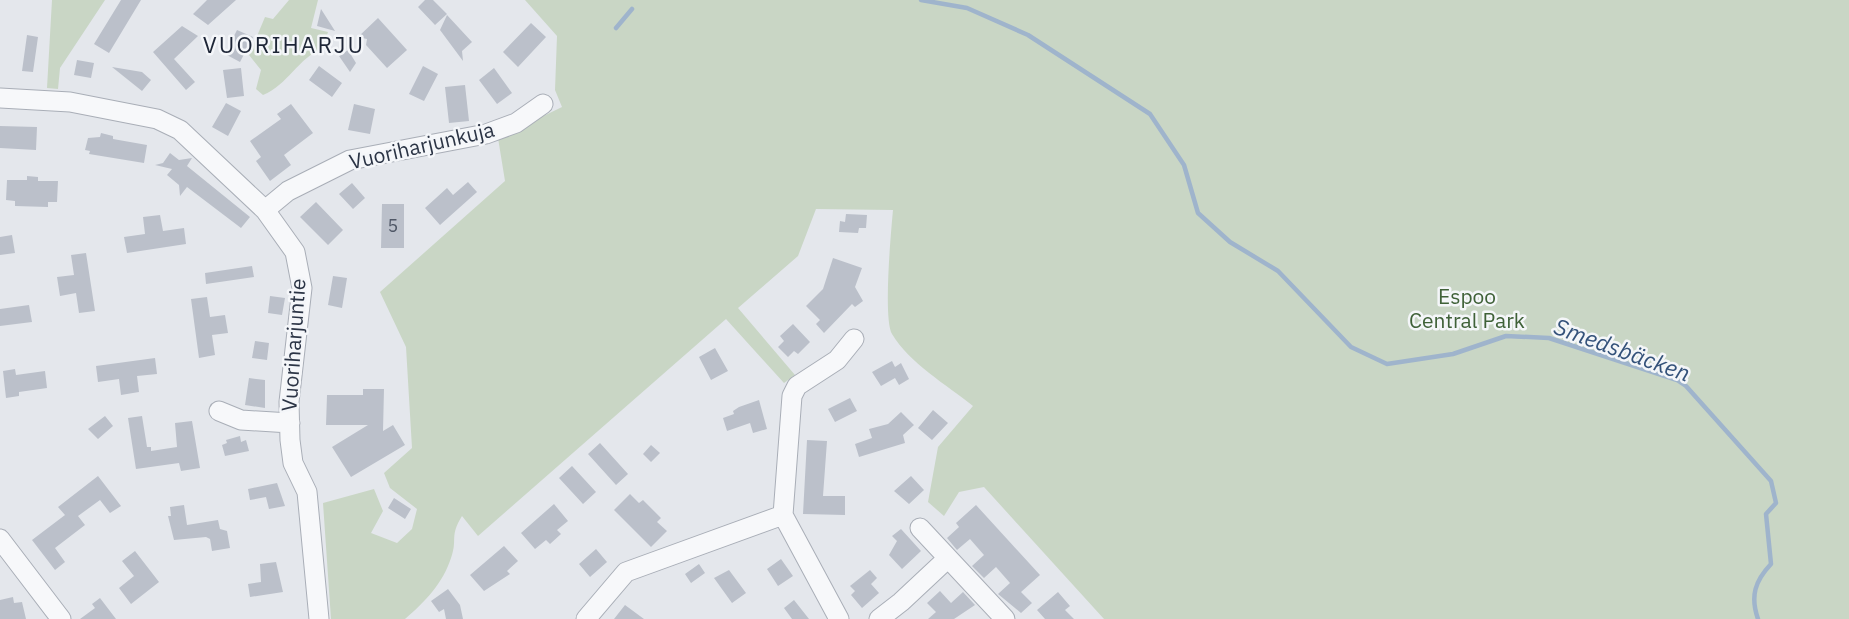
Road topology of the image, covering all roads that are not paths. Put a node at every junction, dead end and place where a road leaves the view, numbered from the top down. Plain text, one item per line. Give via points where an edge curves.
1 (0, 98) edge
2 (543, 104) dead end
3 (265, 210) junction
4 (853, 339) dead end
5 (219, 411) dead end
6 (290, 423) junction
7 (783, 515) junction
8 (920, 528) dead end
9 (0, 539) edge
10 (947, 559) junction
11 (61, 619) edge
12 (319, 619) edge
13 (586, 619) edge
14 (839, 619) edge
15 (878, 619) edge
16 (1005, 619) edge

1 - 3 street, Vuoriharjuntie via 70,102 157,119 194,141
2 - 3 street, Vuoriharjunkuja via 516,123 486,134 350,160 288,191
3 - 6 street, Vuoriharjuntie via 295,252 302,288
4 - 7 street via 837,360 797,386 792,396
5 - 6 street via 242,420
6 - 12 street, Vuoriharjuntie via 293,463 307,492
7 - 13 street via 626,572
7 - 14 street
8 - 10 street
9 - 11 street
10 - 15 street
10 - 16 street

